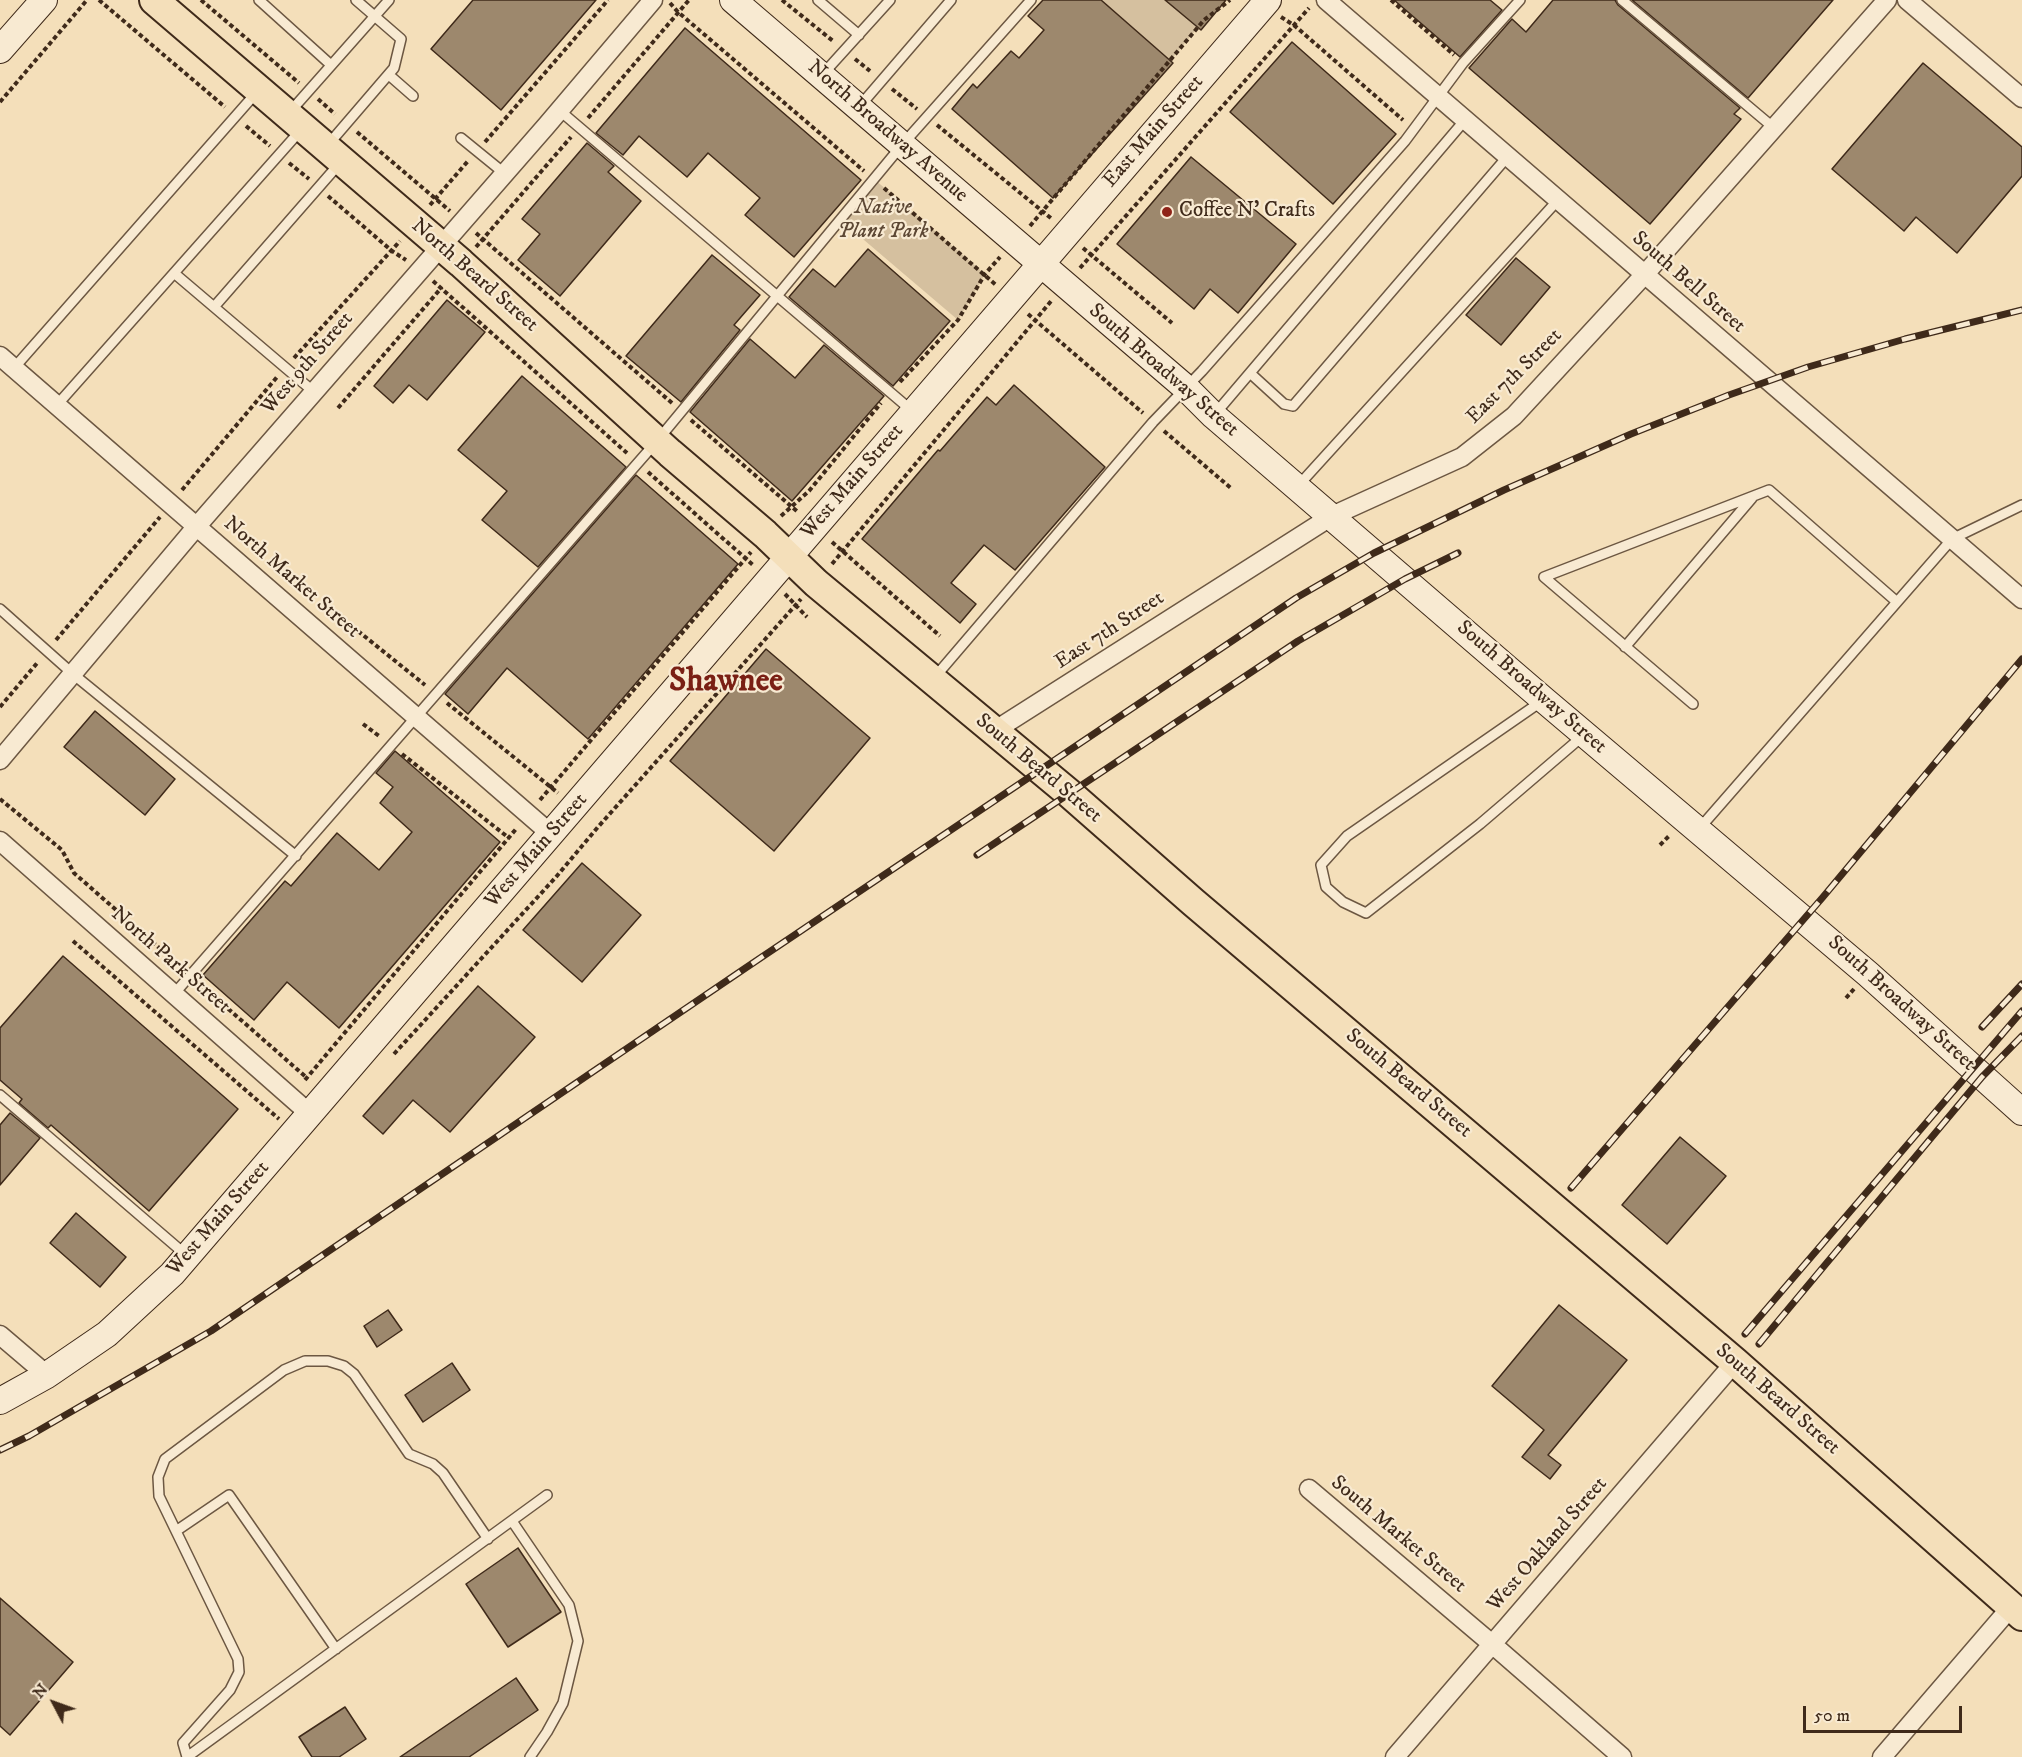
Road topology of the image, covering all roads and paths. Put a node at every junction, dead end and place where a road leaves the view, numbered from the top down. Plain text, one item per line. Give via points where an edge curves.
1 (44, 0) edge
2 (87, 0) edge
3 (99, 0) edge
4 (154, 0) edge
5 (201, 0) edge
6 (259, 0) edge
7 (356, 0) edge
8 (389, 0) edge
9 (608, 0) edge
10 (653, 0) edge
11 (668, 0) edge
12 (689, 0) edge
13 (733, 0) edge
14 (782, 0) edge
15 (818, 0) edge
16 (890, 0) edge
17 (951, 0) edge
18 (1031, 0) edge
19 (1230, 0) edge
20 (1315, 0) edge
21 (1326, 0) edge
22 (1391, 0) edge
23 (1520, 0) edge
24 (1622, 0) edge
25 (1887, 0) edge
26 (1907, 0) edge
27 (1266, 3) edge
28 (678, 12) junction
29 (375, 16) junction
30 (1295, 26) junction
31 (859, 35) junction
32 (0, 50) edge
33 (844, 51) junction
34 (1463, 63) junction
35 (331, 65) junction
36 (389, 75) junction
37 (822, 76) junction
38 (883, 81) junction
39 (258, 90) junction
40 (308, 91) junction
41 (413, 96) dead end
42 (1438, 97) junction
43 (2022, 98) edge
44 (0, 102) edge
45 (858, 108) junction
46 (559, 111) junction
47 (234, 116) junction
48 (927, 117) junction
49 (1465, 120) junction
50 (295, 121) junction
51 (346, 123) junction
52 (1406, 123) dead end
53 (579, 128) junction
54 (1774, 128) junction
55 (461, 138) dead end
56 (902, 145) junction
57 (477, 151) junction
58 (279, 154) junction
59 (334, 154) junction
60 (1508, 156) junction
61 (504, 173) junction
62 (874, 179) junction
63 (318, 188) junction
64 (435, 199) junction
65 (1558, 200) junction
66 (1044, 212) junction
67 (462, 221) junction
68 (415, 224) junction
69 (1068, 233) junction
70 (484, 240) junction
71 (1014, 242) junction
72 (392, 251) junction
73 (450, 255) junction
74 (1091, 256) junction
75 (1040, 265) junction
76 (420, 269) junction
77 (174, 273) junction
78 (1645, 274) junction
79 (1064, 285) junction
80 (441, 288) junction
81 (777, 296) junction
82 (1011, 299) junction
83 (214, 307) junction
84 (1172, 323) dead end
85 (7, 362) edge
86 (285, 368) junction
87 (1250, 373) junction
88 (1185, 388) junction
89 (314, 392) junction
90 (57, 405) junction
91 (338, 408) dead end
92 (682, 412) junction
93 (914, 412) junction
94 (1214, 416) junction
95 (1154, 422) junction
96 (657, 441) junction
97 (638, 464) junction
98 (1297, 487) junction
99 (1233, 489) dead end
100 (1754, 496) junction
101 (171, 504) junction
102 (2022, 505) edge
103 (1332, 516) junction
104 (197, 526) junction
105 (815, 527) junction
106 (1952, 539) junction
107 (779, 569) junction
108 (2022, 599) edge
109 (1897, 602) junction
110 (0, 609) edge
111 (807, 617) dead end
112 (358, 631) dead end
113 (940, 636) dead end
114 (1625, 647) junction
115 (47, 651) junction
116 (73, 674) junction
117 (932, 681) junction
118 (436, 694) junction
119 (1544, 700) junction
120 (1693, 704) dead end
121 (0, 707) edge
122 (416, 717) junction
123 (363, 724) dead end
124 (994, 731) junction
125 (1584, 735) junction
126 (391, 746) junction
127 (0, 760) edge
128 (0, 800) edge
129 (574, 807) junction
130 (598, 827) dead end
131 (1698, 831) junction
132 (551, 834) junction
133 (0, 841) edge
134 (296, 856) junction
135 (532, 856) junction
136 (556, 877) dead end
137 (73, 941) dead end
138 (190, 975) junction
139 (174, 994) junction
140 (0, 1095) edge
141 (327, 1095) junction
142 (2022, 1112) edge
143 (303, 1123) junction
144 (188, 1257) junction
145 (0, 1335) edge
146 (1735, 1362) junction
147 (47, 1375) junction
148 (0, 1401) edge
149 (1309, 1489) dead end
150 (548, 1495) dead end
151 (512, 1521) junction
152 (176, 1531) junction
153 (488, 1539) junction
154 (2017, 1612) edge
155 (1492, 1644) junction
156 (336, 1649) junction
157 (187, 1757) edge
158 (530, 1757) edge
159 (1395, 1757) edge
160 (1622, 1757) edge
161 (1882, 1757) edge

1 - 32 street
2 - 44 path
3 - 47 path
4 - 39 main road, North Beard Street
5 - 40 path
6 - 35 lane
7 - 29 lane
8 - 29 lane
9 - 57 path
10 - 46 street, West 9th Street
11 - 28 path
12 - 28 path
13 - 37 street, North Broadway Avenue
14 - 33 path
15 - 31 lane
16 - 31 lane
17 - 38 lane
18 - 48 lane
19 - 66 path via 1204,20
20 - 30 path
21 - 42 street, South Bell Street
22 - 34 path
23 - 34 lane
24 - 54 lane
25 - 54 street, East 7th Street
26 - 43 street
27 - 30 path
27 - 69 street, East Main Street
28 - 53 path
28 - 62 path
29 - 35 lane
29 - 36 lane via 400,39
30 - 52 path
30 - 74 path
31 - 33 lane
33 - 37 lane
33 - 38 path
34 - 42 lane
35 - 40 lane
36 - 41 lane
36 - 51 lane
37 - 45 street, North Broadway Avenue
38 - 45 lane
38 - 48 path
39 - 47 lane
39 - 50 main road, North Beard Street
40 - 50 lane
40 - 51 path
42 - 49 street, South Bell Street
42 - 88 lane via 1405,141
45 - 56 street, North Broadway Avenue
46 - 53 lane
46 - 61 street, West 9th Street
47 - 58 path
47 - 85 lane
48 - 56 lane
48 - 66 path
49 - 60 street, South Bell Street
49 - 87 lane
50 - 58 lane
50 - 59 main road, North Beard Street
51 - 59 lane
51 - 64 path
53 - 70 path
53 - 81 lane
54 - 78 street, East 7th Street
55 - 57 lane
56 - 62 lane
56 - 71 street, North Broadway Avenue
57 - 61 lane
57 - 64 path
58 - 63 path
58 - 77 lane
59 - 63 lane
59 - 68 main road, North Beard Street
60 - 65 street, South Bell Street
60 - 87 lane via 1293,406 1284,404
61 - 67 street, West 9th Street
62 - 81 lane
62 - 82 path
63 - 72 path
63 - 83 lane
64 - 67 path
64 - 68 path
65 - 78 street, South Bell Street
65 - 98 lane
66 - 69 path
66 - 71 path
67 - 70 path
67 - 73 street, West 9th Street
68 - 72 path
68 - 73 main road, North Beard Street
69 - 74 path
69 - 75 street, East Main Street
70 - 73 path
70 - 92 path
71 - 75 street, North Broadway Avenue
72 - 76 path
72 - 86 path
73 - 76 street, West 9th Street
73 - 80 path
73 - 96 main road, North Beard Street
74 - 79 path
74 - 84 path
75 - 79 street, South Broadway Street
75 - 82 street, West Main Street
76 - 80 path
76 - 89 street, West 9th Street
77 - 83 lane
77 - 90 lane
78 - 103 street, East 7th Street via 1514,416 1462,457
78 - 106 street, South Bell Street
79 - 88 street, South Broadway Street
80 - 91 path
80 - 97 path
81 - 92 lane
81 - 93 lane
82 - 93 street, West Main Street
82 - 95 path
83 - 86 lane
85 - 90 street, North Market Street
86 - 89 lane
86 - 101 path
87 - 94 lane
88 - 94 street, South Broadway Street
88 - 95 lane
89 - 104 street, West 9th Street
90 - 101 street, North Market Street
92 - 96 lane
92 - 105 path
93 - 105 street, West Main Street
94 - 98 street, South Broadway Street
95 - 99 path
95 - 117 lane
96 - 97 lane
96 - 107 main road, North Beard Street via 765,534
97 - 107 path
97 - 118 lane
98 - 103 street, South Broadway Street
100 - 109 lane via 1769,490
100 - 114 lane
100 - 114 lane via 1544,577
101 - 104 street, North Market Street
101 - 115 path
102 - 106 lane
103 - 119 street, South Broadway Street
103 - 124 street, East 7th Street
104 - 116 street, West 9th Street
104 - 122 street, North Market Street
105 - 107 street, West Main Street
105 - 113 path
106 - 108 street, South Bell Street
106 - 109 lane
107 - 111 path
107 - 117 main road, South Beard Street
107 - 129 street, West Main Street
109 - 131 lane
110 - 115 lane
112 - 118 path
114 - 120 lane
115 - 116 lane
115 - 121 path
116 - 127 street, West 9th Street
116 - 134 lane
117 - 124 main road, South Beard Street
118 - 122 lane
118 - 129 path
119 - 125 street, South Broadway Street
119 - 125 lane via 1347,836 1321,865 1326,887 1343,902 1366,913 1480,824
122 - 126 lane
122 - 132 street, North Market Street
123 - 126 path
124 - 146 main road, South Beard Street
125 - 131 street, South Broadway Street
126 - 134 lane
126 - 135 path
128 - 138 path via 62,850 74,873
129 - 130 path
129 - 132 street, West Main Street
131 - 142 street, South Broadway Street via 1868,974
132 - 135 street, West Main Street
133 - 139 street, North Park Street
134 - 138 lane
135 - 136 path
135 - 141 street, West Main Street
137 - 143 path
138 - 139 lane
138 - 141 path
139 - 143 street, North Park Street
140 - 144 lane
141 - 143 street, West Main Street
143 - 144 street, West Main Street
144 - 147 street, West Main Street via 107,1334
145 - 147 street
146 - 154 main road, South Beard Street
146 - 155 street, West Oakland Street
147 - 148 street, West Main Street
149 - 155 street, South Market Street
150 - 151 lane
151 - 153 lane
151 - 158 lane via 569,1605 578,1641 563,1702
152 - 153 lane via 159,1496 158,1477 165,1460 284,1370 305,1361 328,1361 354,1374 409,1454 443,1473
152 - 156 lane via 229,1495
152 - 157 lane via 238,1659 239,1672 230,1690 183,1743
153 - 156 lane
154 - 161 street
155 - 159 street, West Oakland Street
155 - 160 street, South Market Street
156 - 157 lane

